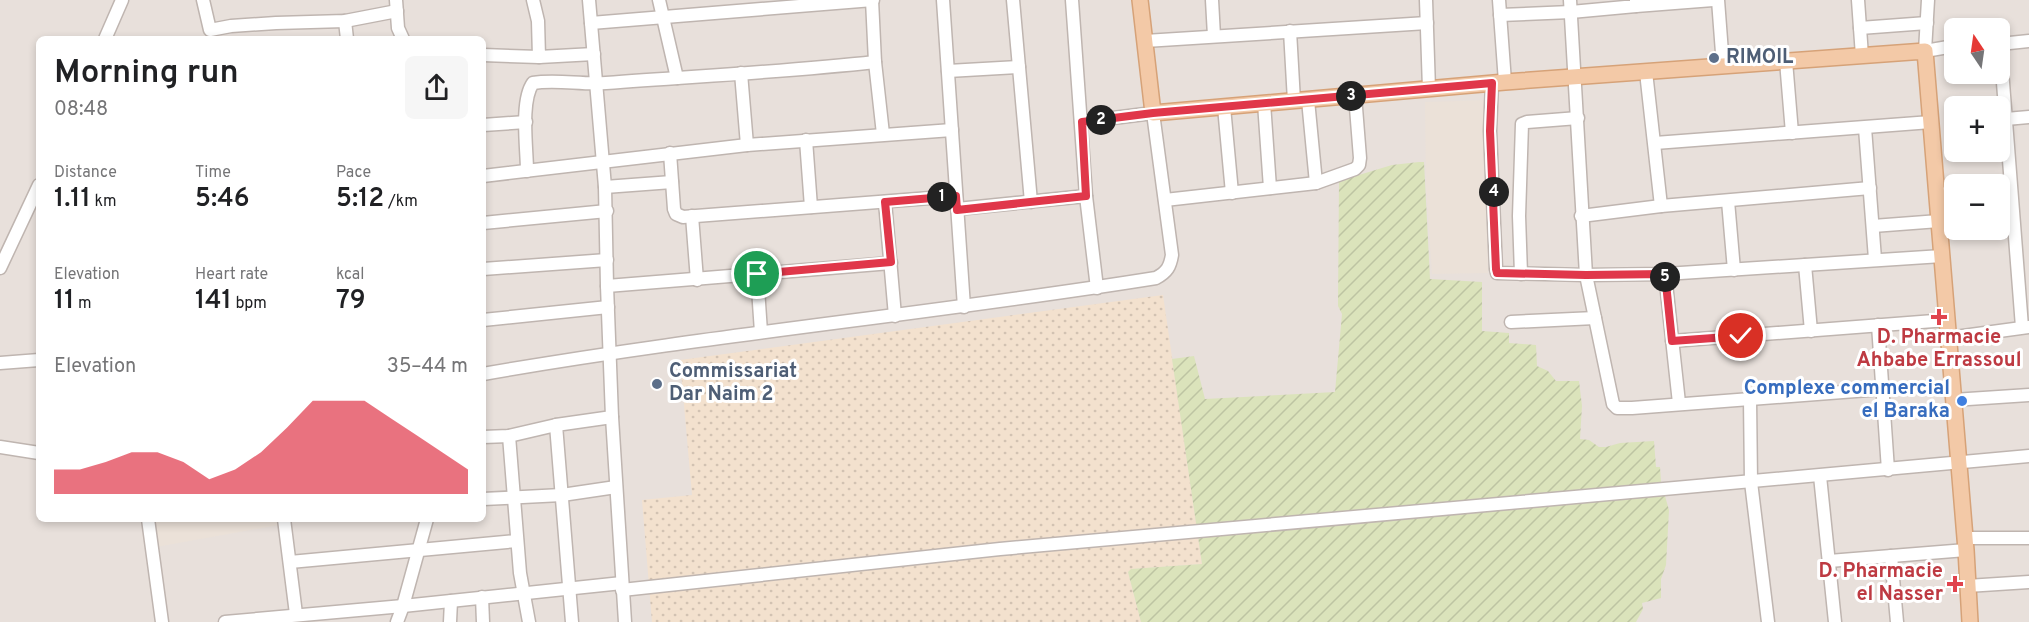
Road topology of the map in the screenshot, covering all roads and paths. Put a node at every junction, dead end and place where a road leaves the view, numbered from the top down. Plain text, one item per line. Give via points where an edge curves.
1 (122, 0) edge
2 (203, 0) edge
3 (533, 0) edge
4 (589, 0) edge
5 (659, 0) edge
6 (872, 0) edge
7 (943, 0) edge
8 (1013, 0) edge
9 (1072, 0) edge
10 (1140, 0) edge
11 (1212, 0) edge
12 (1426, 0) edge
13 (1499, 0) edge
14 (1713, 0) edge
15 (1718, 0) edge
16 (1858, 0) edge
17 (1928, 0) edge
18 (797, 3) edge
19 (1636, 3) edge
20 (397, 5) edge
21 (1571, 6) edge
22 (1500, 15) junction
23 (662, 17) junction
24 (345, 21) junction
25 (591, 23) junction
26 (1427, 23) junction
27 (1927, 23) junction
28 (1860, 28) junction
29 (1290, 31) junction
30 (210, 35) edge
31 (106, 36) edge
32 (347, 36) edge
33 (402, 36) edge
34 (1214, 36) junction
35 (1145, 41) junction
36 (2029, 41) edge
37 (2010, 43) edge
38 (1944, 48) edge
39 (1925, 51) junction
40 (594, 54) junction
41 (486, 55) edge
42 (1862, 56) junction
43 (538, 57) junction
44 (1786, 61) junction
45 (875, 62) junction
46 (1723, 66) junction
47 (1019, 67) junction
48 (948, 71) junction
49 (1646, 72) junction
50 (741, 73) junction
51 (1575, 77) junction
52 (677, 78) junction
53 (1498, 83) junction
54 (596, 84) junction
55 (1430, 89) junction
56 (1355, 95) junction
57 (1301, 100) junction
58 (1264, 103) junction
59 (1224, 107) junction
60 (1153, 113) junction
61 (2029, 117) edge
62 (1578, 118) junction
63 (2010, 119) edge
64 (526, 122) junction
65 (1082, 122) junction
66 (1931, 122) junction
67 (486, 125) edge
68 (1865, 128) junction
69 (952, 130) junction
70 (1792, 133) junction
71 (883, 134) junction
72 (806, 140) junction
73 (1655, 143) junction
74 (747, 145) junction
75 (670, 153) junction
76 (602, 161) junction
77 (527, 171) junction
78 (486, 176) edge
79 (672, 182) junction
80 (1316, 183) junction
81 (605, 187) junction
82 (1270, 188) junction
83 (1870, 188) junction
84 (36, 191) edge
85 (1232, 193) junction
86 (1937, 194) junction
87 (1944, 194) edge
88 (956, 196) junction
89 (1086, 196) junction
90 (1165, 200) junction
91 (1728, 201) junction
92 (885, 202) junction
93 (1030, 202) junction
94 (1661, 206) junction
95 (811, 207) junction
96 (957, 210) junction
97 (607, 211) junction
98 (692, 216) junction
99 (1581, 216) junction
100 (2010, 220) edge
101 (1939, 221) junction
102 (486, 223) edge
103 (1873, 226) junction
104 (1942, 256) junction
105 (607, 260) junction
106 (1875, 260) junction
107 (891, 262) junction
108 (1805, 265) junction
109 (0, 268) edge
110 (486, 269) edge
111 (1734, 270) junction
112 (757, 274) junction
113 (1521, 274) junction
114 (1665, 274) junction
115 (1586, 275) junction
116 (697, 280) junction
117 (607, 286) junction
118 (1097, 288) junction
119 (608, 307) junction
120 (964, 307) junction
121 (895, 315) junction
122 (1595, 318) junction
123 (486, 320) edge
124 (1947, 320) junction
125 (1511, 322) dead end
126 (1878, 325) junction
127 (2025, 327) edge
128 (1810, 331) junction
129 (761, 332) junction
130 (1948, 338) junction
131 (1672, 341) junction
132 (611, 354) junction
133 (36, 360) edge
134 (0, 363) edge
135 (486, 374) edge
136 (1882, 389) junction
137 (2029, 395) edge
138 (1750, 399) junction
139 (1953, 400) junction
140 (1679, 403) junction
141 (612, 417) junction
142 (556, 425) junction
143 (509, 435) junction
144 (486, 437) edge
145 (0, 447) edge
146 (36, 453) edge
147 (2029, 456) edge
148 (1958, 463) junction
149 (1888, 470) junction
150 (1820, 476) junction
151 (1751, 482) junction
152 (616, 487) junction
153 (562, 495) junction
154 (514, 497) junction
155 (486, 499) edge
156 (148, 522) edge
157 (284, 522) edge
158 (426, 522) edge
159 (2029, 538) edge
160 (517, 541) junction
161 (1965, 544) junction
162 (418, 550) junction
163 (1891, 556) junction
164 (1829, 561) junction
165 (290, 562) junction
166 (2029, 582) edge
167 (622, 586) junction
168 (1967, 586) junction
169 (570, 588) junction
170 (524, 593) junction
171 (482, 597) junction
172 (451, 601) junction
173 (403, 606) junction
174 (297, 614) junction
175 (162, 622) edge
176 (225, 622) edge
177 (397, 622) edge
178 (450, 622) edge
179 (483, 622) edge
180 (529, 622) edge
181 (572, 622) edge
182 (625, 622) edge
183 (1768, 622) edge
184 (1835, 622) edge
185 (1897, 622) edge
186 (1970, 622) edge

1 - 31 street
2 - 30 street
3 - 43 street via 538,21
4 - 25 street
5 - 23 street
6 - 18 street
6 - 45 street
7 - 48 street
8 - 47 street
9 - 65 street
10 - 35 main road
11 - 34 street
12 - 26 street
13 - 22 street
14 - 19 street
15 - 46 street
16 - 28 street
17 - 27 street
18 - 23 street
19 - 21 street
20 - 24 street
20 - 33 street
21 - 22 street
21 - 51 street
22 - 53 street
23 - 25 street
23 - 52 street
24 - 30 street via 231,26
24 - 32 street
25 - 40 street
26 - 29 street
26 - 55 street
27 - 28 street
27 - 39 street
28 - 42 street
29 - 34 street
29 - 57 street
34 - 35 street
35 - 60 main road
36 - 37 street
38 - 39 street
39 - 42 main road
39 - 66 main road
40 - 43 street
40 - 54 street
41 - 43 street
42 - 44 main road
44 - 46 main road
44 - 70 street
45 - 50 street
45 - 71 street
46 - 49 main road
47 - 48 street
47 - 93 street
48 - 69 street
49 - 51 main road
49 - 73 street
50 - 52 street
50 - 74 street
51 - 53 main road
51 - 62 street
52 - 54 street
53 - 55 main road
53 - 113 street via 1490,131 1496,269 1497,273
54 - 64 street via 533,83 526,104
54 - 76 street
55 - 56 main road
56 - 57 main road
56 - 80 street via 1359,165
57 - 58 main road
57 - 80 street
58 - 59 main road
58 - 82 street
59 - 60 main road
59 - 85 street
60 - 65 street
60 - 90 street
61 - 63 street
62 - 99 street
62 - 113 street via 1522,124
64 - 67 street
64 - 77 street
65 - 89 street
66 - 68 street
66 - 86 main road
68 - 70 street
68 - 83 street
69 - 71 street
69 - 88 street
70 - 73 street
71 - 72 street
72 - 74 street
72 - 95 street
73 - 94 street
74 - 75 street
75 - 76 street
75 - 79 street
76 - 77 street
76 - 81 street
77 - 78 street
79 - 81 street
79 - 98 street via 676,214
80 - 82 street
81 - 97 street
82 - 85 street
83 - 91 street
83 - 103 street
84 - 109 street
85 - 90 street
86 - 87 street
86 - 101 main road
88 - 92 street
88 - 96 street
89 - 93 street
89 - 118 street
90 - 118 street via 1172,255 1166,272 1155,278
91 - 94 street
91 - 111 street
92 - 95 street
92 - 107 street
93 - 96 street
94 - 99 street
95 - 98 street
96 - 120 street
97 - 102 street
97 - 105 street
98 - 116 street
99 - 115 street
100 - 127 street
101 - 103 street
101 - 104 main road
103 - 106 street
104 - 106 street
104 - 124 main road
105 - 110 street
105 - 117 street
106 - 108 street
107 - 112 street
107 - 121 street
108 - 111 street
108 - 128 street
111 - 114 street
112 - 116 street
112 - 129 street
113 - 115 street
114 - 115 street
114 - 131 street
115 - 122 street
116 - 117 street
117 - 119 street
118 - 120 street
119 - 123 street
119 - 132 street
120 - 121 street
121 - 129 street
122 - 125 street
122 - 140 street via 1613,404 1625,408
124 - 126 street
124 - 130 main road
126 - 128 street
126 - 136 street
127 - 130 street
128 - 131 street
129 - 132 street
130 - 139 main road
131 - 140 street
132 - 135 street
132 - 141 street
133 - 134 street
136 - 138 street
136 - 149 street
137 - 139 street
138 - 140 street
138 - 151 street
139 - 148 main road
141 - 142 street
141 - 152 street
142 - 143 street
142 - 153 street
143 - 144 street
143 - 154 street
145 - 146 street
147 - 148 street
148 - 149 street
148 - 161 main road
149 - 150 street
150 - 151 street
150 - 164 street
151 - 167 street
151 - 183 street
152 - 153 street
152 - 167 street
153 - 154 street
153 - 169 street
154 - 155 street
154 - 160 street
156 - 175 street
157 - 165 street
158 - 162 street
159 - 161 street
160 - 162 street
160 - 170 street
161 - 163 street
161 - 168 main road
162 - 165 street
162 - 173 street
163 - 164 street
163 - 185 street
164 - 184 street
165 - 174 street
166 - 168 street
167 - 169 street
167 - 182 street
168 - 186 main road
169 - 170 street
169 - 181 street
170 - 171 street
170 - 180 street
171 - 172 street
171 - 179 street
172 - 173 street
172 - 178 street
173 - 174 street
173 - 177 street
174 - 176 street

